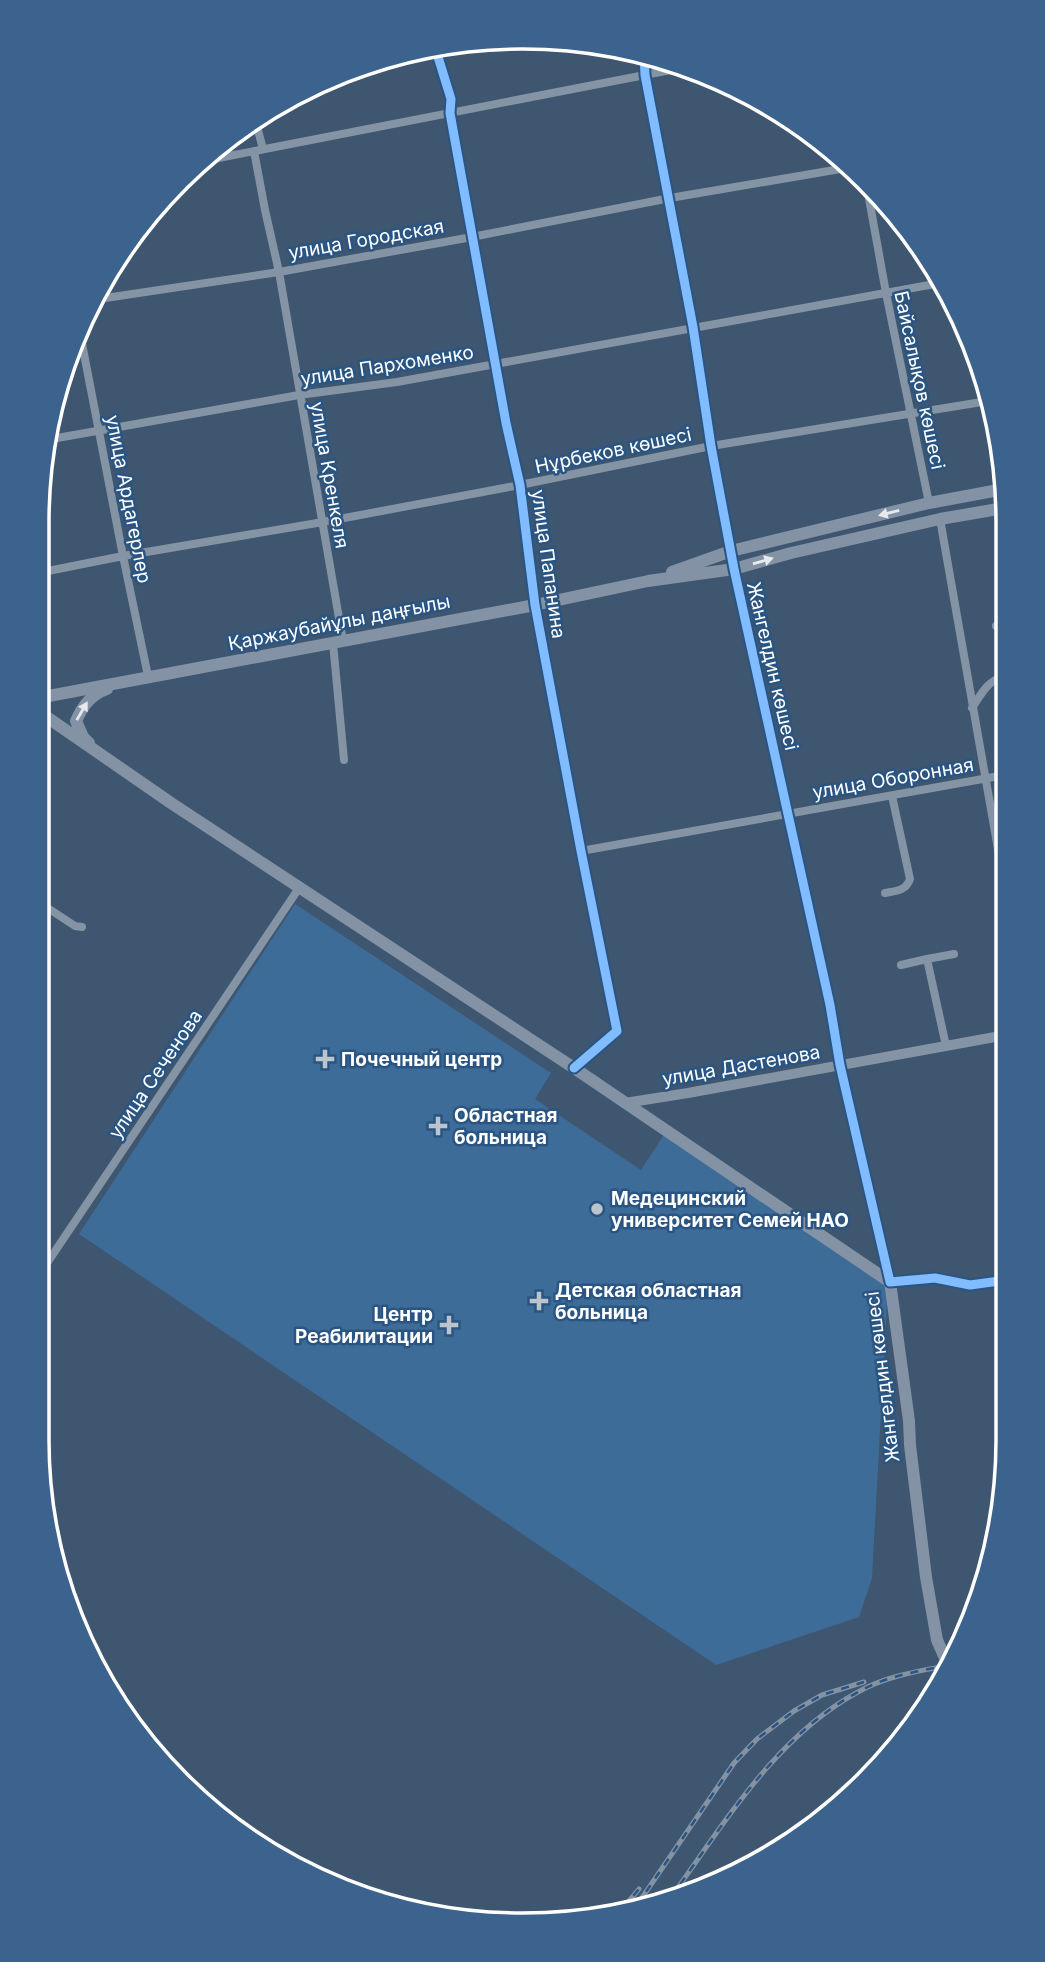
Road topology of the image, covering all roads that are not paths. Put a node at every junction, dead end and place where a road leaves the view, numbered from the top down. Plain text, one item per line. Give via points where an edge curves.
1 (438, 57) edge
2 (645, 65) edge
3 (665, 71) edge
4 (645, 75) junction
5 (450, 113) junction
6 (257, 130) edge
7 (259, 150) junction
8 (222, 157) edge
9 (838, 169) edge
10 (670, 198) junction
11 (869, 201) edge
12 (471, 237) junction
13 (279, 272) junction
14 (932, 284) edge
15 (886, 293) junction
16 (106, 298) edge
17 (693, 327) junction
18 (83, 347) edge
19 (496, 363) junction
20 (299, 396) junction
21 (981, 402) edge
22 (912, 414) junction
23 (100, 431) junction
24 (57, 438) edge
25 (710, 446) junction
26 (520, 485) junction
27 (995, 491) edge
28 (929, 503) junction
29 (996, 509) edge
30 (940, 519) junction
31 (323, 522) junction
32 (731, 551) junction
33 (123, 556) junction
34 (734, 569) junction
35 (49, 571) edge
36 (648, 581) junction
37 (535, 605) junction
38 (338, 642) junction
39 (148, 676) junction
40 (996, 678) edge
41 (134, 679) junction
42 (49, 696) edge
43 (972, 708) junction
44 (49, 719) edge
45 (107, 760) junction
46 (344, 760) dead end
47 (996, 777) edge
48 (985, 779) junction
49 (892, 796) junction
50 (788, 814) junction
51 (996, 840) edge
52 (581, 851) junction
53 (299, 888) junction
54 (886, 893) dead end
55 (49, 909) edge
56 (82, 928) dead end
57 (954, 954) dead end
58 (927, 959) junction
59 (901, 965) dead end
60 (996, 1037) edge
61 (946, 1046) junction
62 (840, 1065) junction
63 (574, 1068) junction
64 (625, 1102) junction
65 (49, 1260) edge
66 (996, 1281) edge
67 (890, 1282) junction
68 (944, 1655) edge

1 - 5 street, улица Папанина via 452,99
2 - 4 street, Жангелдин көшесі
3 - 4 street
4 - 5 street
4 - 10 street, Жангелдин көшесі
5 - 7 street
5 - 12 street, улица Папанина
6 - 7 street, улица Кренкеля
7 - 8 street
7 - 13 street, улица Кренкеля via 265,210
9 - 10 street, улица Городская
10 - 12 street, улица Городская
10 - 17 street, Жангелдин көшесі
11 - 15 street, Байсалықов көшесі
12 - 13 street, улица Городская
12 - 19 street, улица Папанина
13 - 16 street, улица Городская
13 - 20 street, улица Кренкеля
14 - 15 street, улица Пархоменко
15 - 17 street, улица Пархоменко
15 - 22 street, Байсалықов көшесі
17 - 19 street, улица Пархоменко
17 - 25 street, Жангелдин көшесі
18 - 23 street, улица Ардагерлер
19 - 20 street, улица Пархоменко
19 - 26 street, улица Папанина
20 - 23 street, улица Пархоменко
20 - 31 street, улица Кренкеля
21 - 22 street, Нұрбеков көшесі
22 - 25 street, Нұрбеков көшесі
22 - 28 street, Байсалықов көшесі
23 - 24 street, улица Пархоменко
23 - 33 street, улица Ардагерлер
25 - 26 street, Нұрбеков көшесі
25 - 32 street, Жангелдин көшесі
26 - 31 street, Нұрбеков көшесі
26 - 37 street, улица Папанина
27 - 28 highway, Қаржаубайұлы даңғылы
28 -> 32 highway, Қаржаубайұлы даңғылы
29 - 30 highway, Қаржаубайұлы даңғылы
34 -> 30 highway, Қаржаубайұлы даңғылы
30 - 43 street
31 - 33 street, Нұрбеков көшесі
31 - 38 street, улица Кренкеля
32 - 34 street, Жангелдин көшесі
32 - 36 highway, Қаржаубайұлы даңғылы
33 - 35 street, Нұрбеков көшесі
33 - 39 street, улица Ардагерлер
34 - 36 highway, Қаржаубайұлы даңғылы
34 - 50 street, Жангелдин көшесі
36 - 37 highway, Қаржаубайұлы даңғылы
37 - 38 highway, Қаржаубайұлы даңғылы
37 - 52 street, улица Папанина
38 - 39 highway, Қаржаубайұлы даңғылы
38 - 46 street, улица Кренкеля
39 - 41 highway, Қаржаубайұлы даңғылы
40 - 43 street
41 - 42 highway, Қаржаубайұлы даңғылы
45 -> 41 highway via 83,737 76,721 83,704 101,691
43 - 48 street
44 - 45 highway
45 - 53 highway
47 - 48 street, улица Оборонная
48 - 49 street, улица Оборонная
48 - 51 street
49 - 50 street, улица Оборонная
49 - 54 street, улица Оборонная via 910,879 902,890
50 - 52 street, улица Оборонная
50 - 62 street, Жангелдин көшесі
52 - 63 street, улица Папанина via 617,1031
53 - 63 highway
53 - 65 street, улица Сеченова
55 - 56 street
57 - 58 street
58 - 59 street
58 - 61 street
60 - 61 street, улица Дастенова
61 - 62 street, улица Дастенова
62 - 64 street, улица Дастенова
62 - 67 street, Жангелдин көшесі
63 - 64 highway
64 - 67 highway
66 - 67 street via 970,1285 935,1278
67 - 68 highway, Жангелдин көшесі via 926,1577 937,1640

